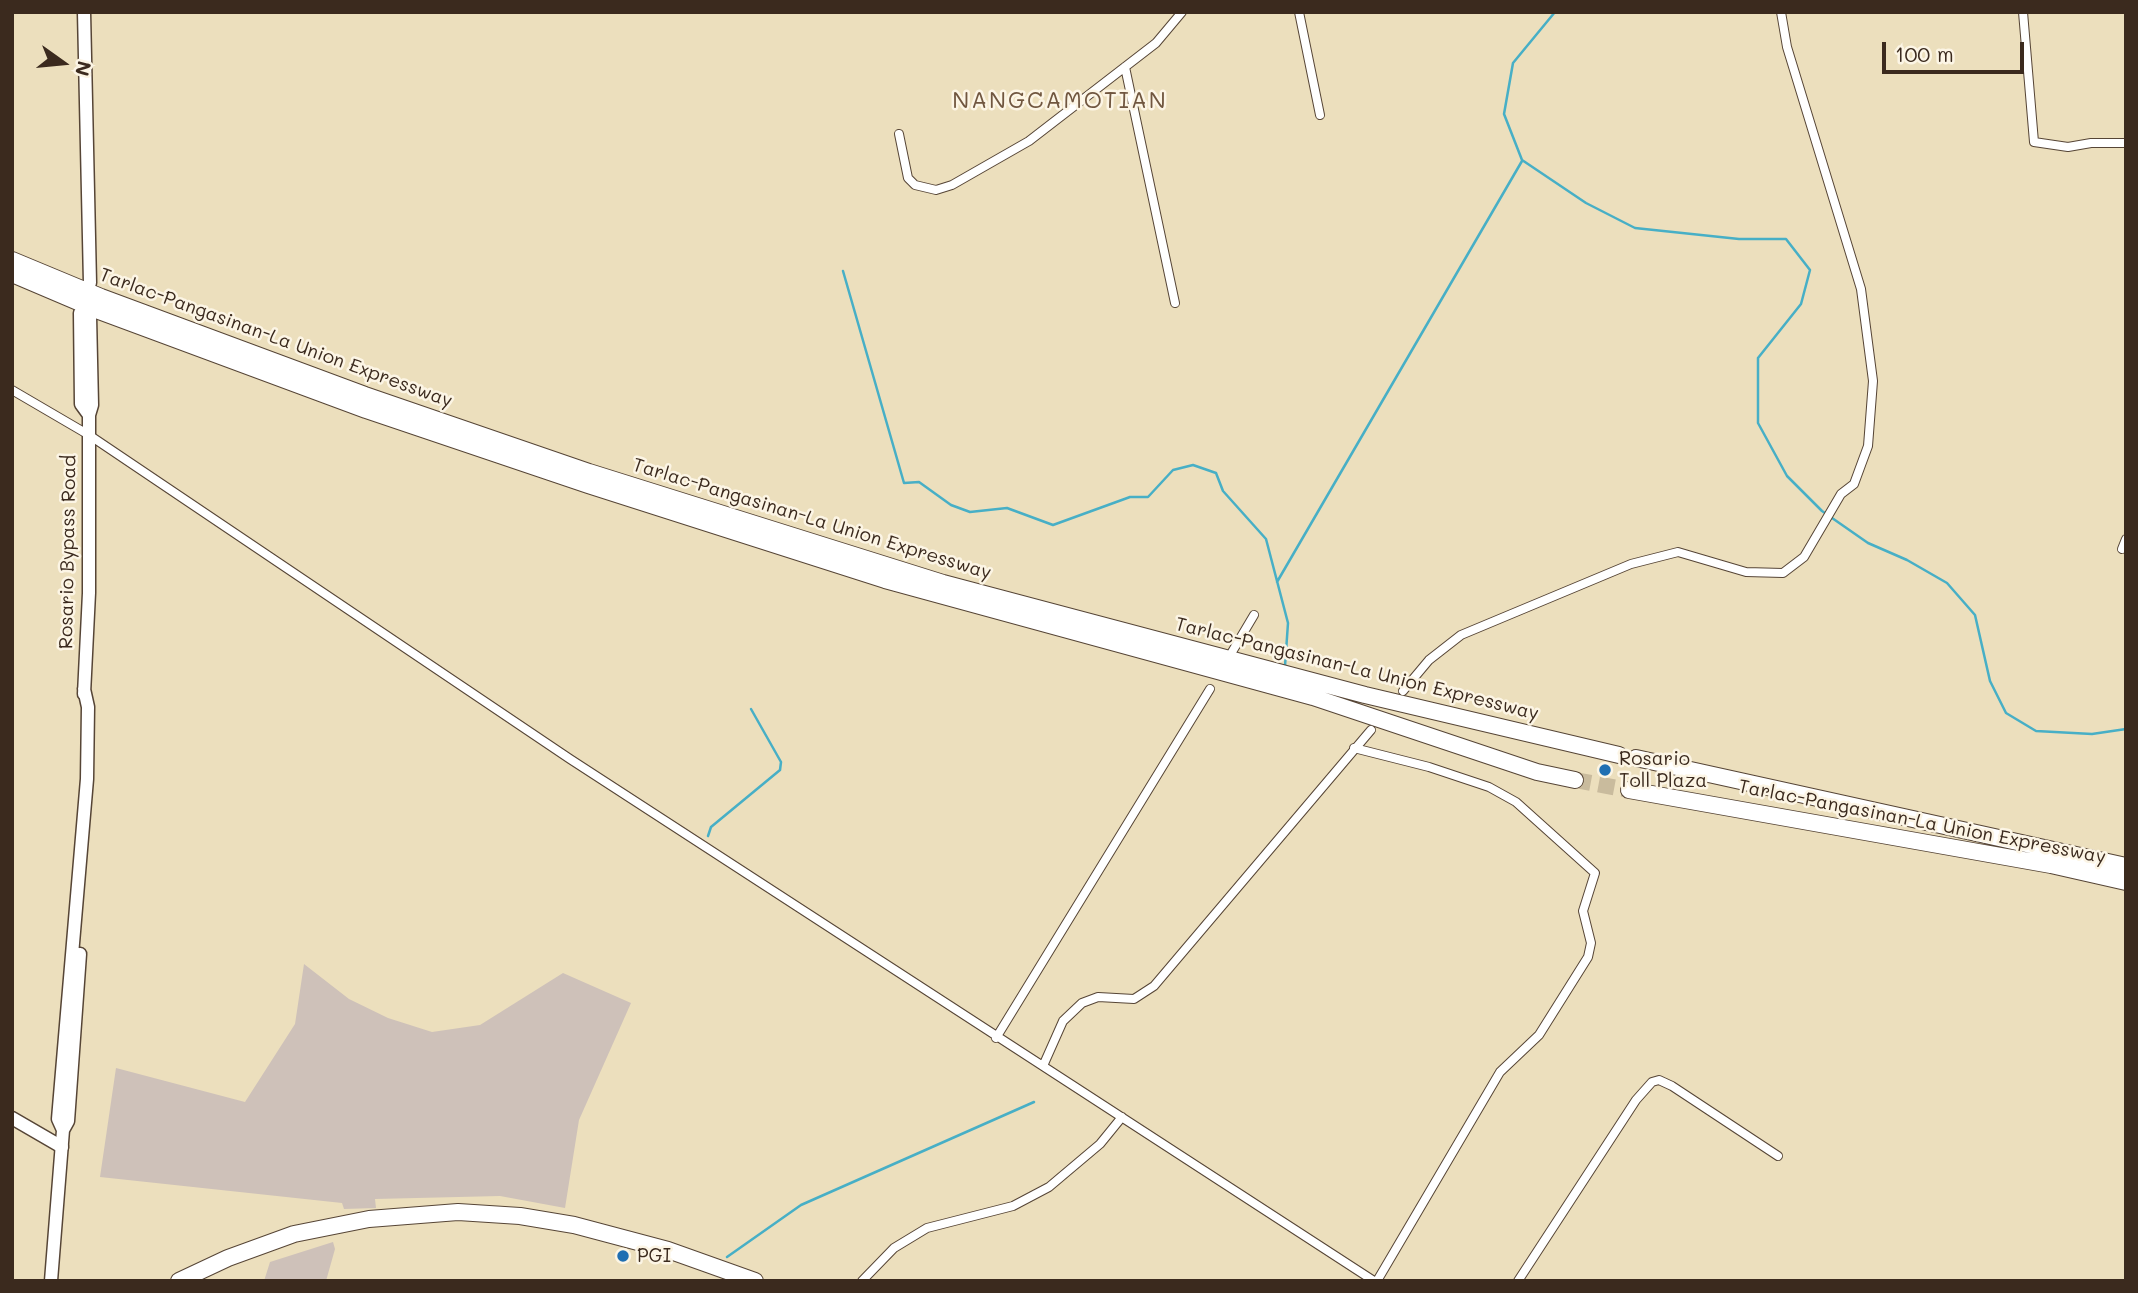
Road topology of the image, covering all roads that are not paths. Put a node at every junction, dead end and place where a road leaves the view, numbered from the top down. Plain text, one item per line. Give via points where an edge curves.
1 (76, 12) edge
2 (83, 12) edge
3 (1182, 12) edge
4 (1299, 12) edge
5 (1782, 12) edge
6 (2024, 12) edge
7 (1125, 67) junction
8 (1320, 115) dead end
9 (898, 134) dead end
10 (2126, 143) edge
11 (12, 260) edge
12 (12, 274) edge
13 (1175, 303) dead end
14 (85, 314) dead end
15 (12, 390) edge
16 (89, 435) junction
17 (2126, 539) edge
18 (2122, 549) dead end
19 (1254, 615) dead end
20 (1232, 652) dead end
21 (1210, 689) dead end
22 (1403, 691) dead end
23 (1371, 730) dead end
24 (1354, 748) junction
25 (1619, 755) dead end
26 (1636, 758) dead end
27 (1575, 780) tunnel mouth
28 (1629, 790) tunnel mouth
29 (2126, 866) edge
30 (2126, 882) edge
31 (996, 1038) junction
32 (1043, 1066) junction
33 (1122, 1116) junction
34 (12, 1118) edge
35 (62, 1147) junction
36 (1778, 1156) dead end
37 (51, 1281) edge
38 (180, 1281) edge
39 (755, 1281) edge
40 (862, 1281) edge
41 (1376, 1281) edge
42 (1518, 1281) edge

1 - 2 main road via 85,282
3 - 7 street via 1156,43
4 - 8 street
5 - 22 street via 1787,47 1861,289 1873,381 1868,446 1854,485 1841,495 1804,557 1783,573 1746,572 1678,552 1632,564 1461,635 1429,660
6 - 10 street via 2034,142 2068,147
7 - 9 street via 1029,141 936,190 915,185 908,178
7 - 13 street
11 - 25 highway, Tarlac-Pangasinan-La Union Expressway via 101,298 365,395 589,472 929,579 1213,657
12 - 27 highway, Tarlac-Pangasinan-La Union Expressway via 366,410 601,490 885,580 1313,697 1537,772
14 - 16 main road, Rosario Bypass Road via 92,405
15 - 16 street
16 - 31 street
16 - 35 main road, Rosario Bypass Road via 81,932 68,1121
17 - 18 street
19 - 20 street
21 - 31 street
23 - 24 street
24 - 32 street via 1154,986 1134,999 1098,997 1082,1003 1058,1030
24 - 41 street via 1430,767 1507,796 1595,873 1583,911 1591,943 1588,957 1539,1035 1500,1072
26 - 29 highway, Tarlac-Pangasinan-La Union Expressway
28 - 30 highway, Tarlac-Pangasinan-La Union Expressway via 2051,864
31 - 32 street
32 - 33 street
33 - 40 street via 1100,1144 1049,1187 1013,1206 927,1228 894,1248
33 - 41 street
34 - 35 main road
35 - 37 main road, Rosario Bypass Road
36 - 42 street via 1672,1086 1652,1082
38 - 39 highway via 294,1234 369,1219 458,1212 574,1225 668,1250

